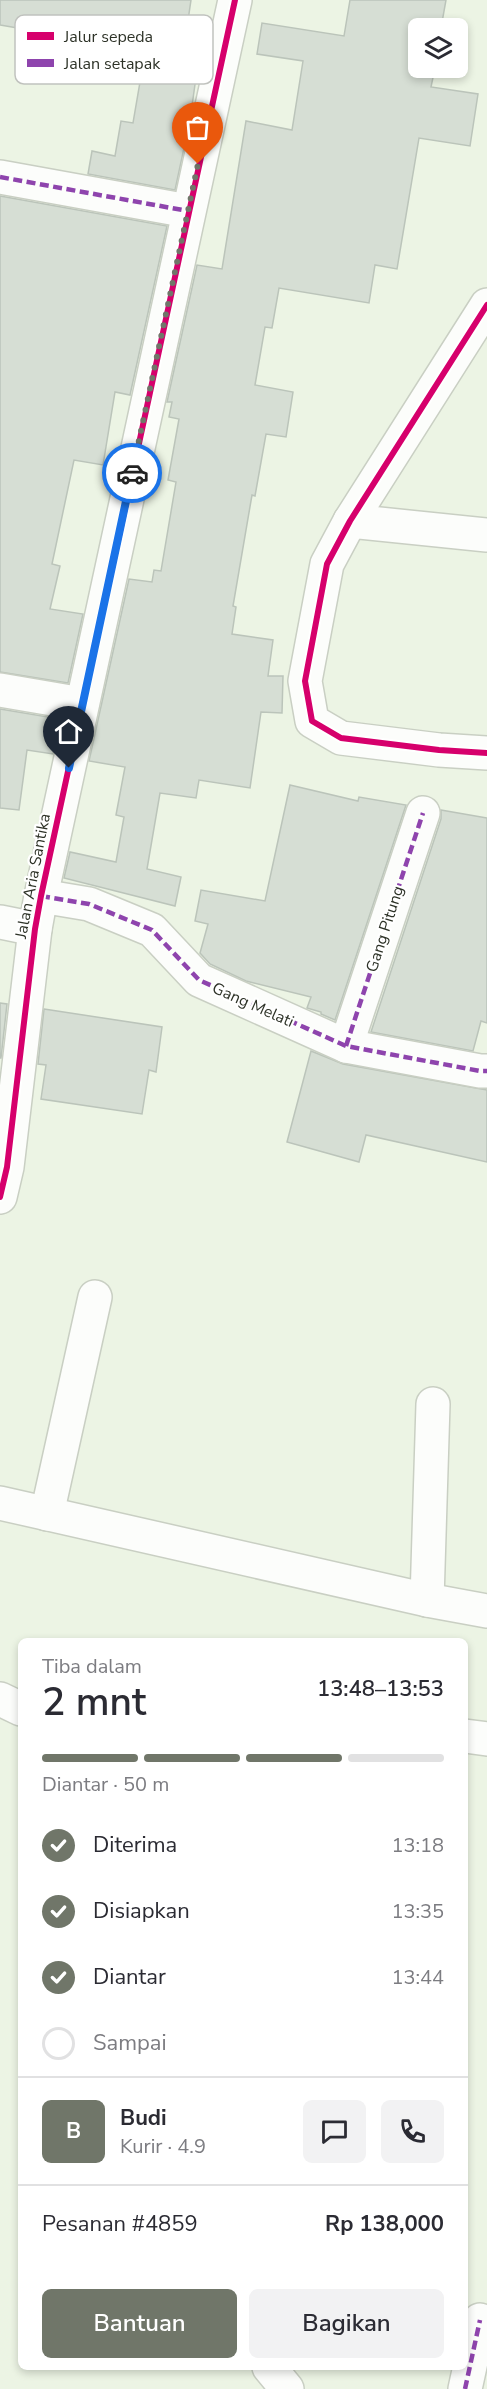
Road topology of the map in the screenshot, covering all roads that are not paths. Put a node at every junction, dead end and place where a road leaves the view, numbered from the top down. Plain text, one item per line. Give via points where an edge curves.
1 (235, 0) edge
2 (0, 177) edge
3 (188, 211) junction
4 (487, 305) edge
5 (350, 521) junction
6 (487, 535) edge
7 (0, 690) edge
8 (82, 704) junction
9 (487, 753) edge
10 (423, 813) dead end
11 (41, 896) junction
12 (0, 922) edge
13 (35, 929) junction
14 (346, 1046) junction
15 (487, 1071) edge
16 (0, 1197) edge
17 (95, 1297) dead end
18 (433, 1404) dead end
19 (0, 1503) edge
20 (47, 1514) junction
21 (427, 1600) junction
22 (487, 1611) edge
23 (0, 1699) edge
24 (18, 1708) edge
25 (468, 1736) edge
26 (487, 1739) edge
27 (480, 2320) dead end
28 (271, 2370) edge
29 (287, 2389) edge
30 (465, 2389) edge

1 - 3 street, Jalan Aria Santika
2 - 3 street
3 - 8 street, Jalan Aria Santika
4 - 5 street
5 - 6 street
5 - 9 street via 327,564 305,681 312,721 341,738
7 - 8 street
8 - 11 street, Jalan Aria Santika
10 - 14 street, Gang Pitung
11 - 13 street, Jalan Aria Santika
11 - 14 street, Gang Melati via 89,904 152,930 199,980
12 - 13 street
13 - 16 street, Jalan Aria Santika via 7,1167
14 - 15 street, Gang Melati
17 - 20 street
18 - 21 street
19 - 20 street
20 - 21 street
21 - 22 street
23 - 24 street
25 - 26 street
27 - 30 street
28 - 29 street

